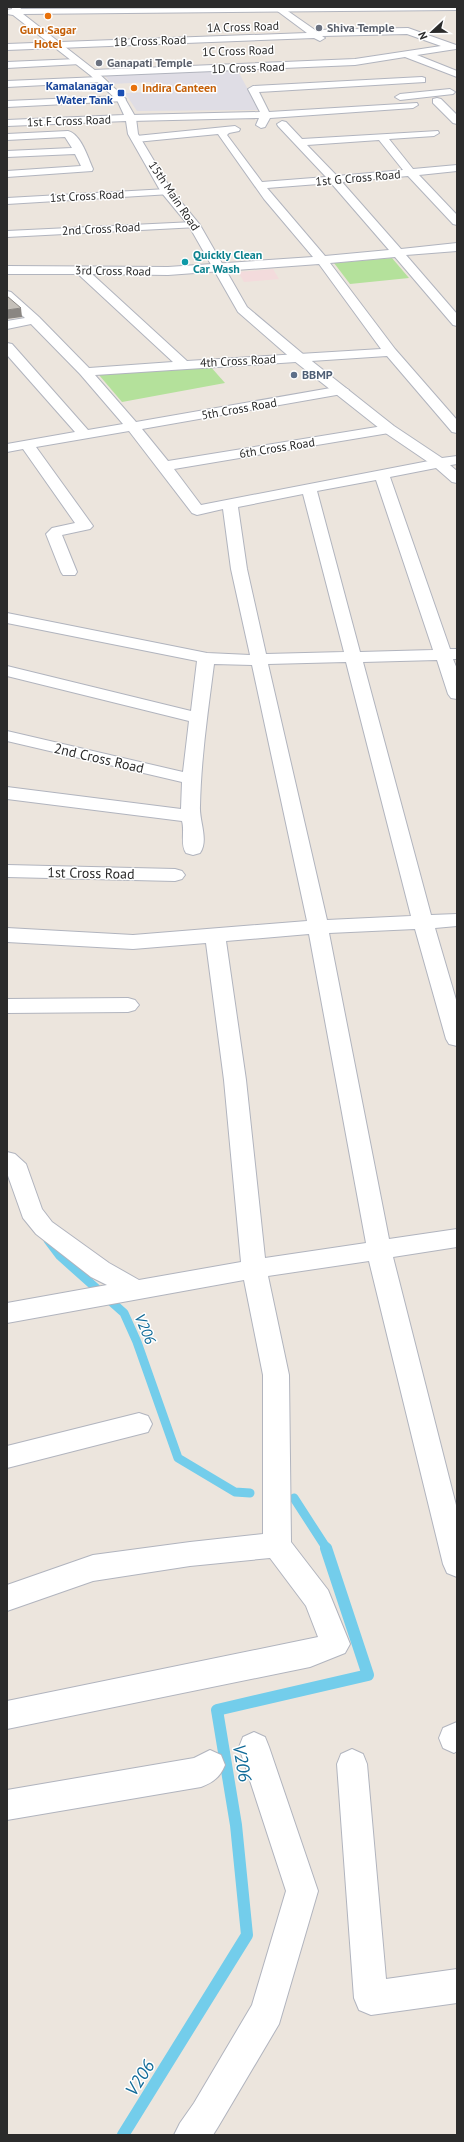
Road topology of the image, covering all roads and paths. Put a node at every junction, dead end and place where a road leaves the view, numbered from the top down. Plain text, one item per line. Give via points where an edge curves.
1 (196, 7) edge
2 (374, 7) edge
3 (277, 8) edge
4 (457, 8) edge
5 (12, 9) edge
6 (286, 25) dead end
7 (302, 25) junction
8 (366, 31) junction
9 (408, 31) junction
10 (438, 31) dead end
11 (40, 33) junction
12 (56, 33) dead end
13 (315, 34) junction
14 (54, 45) junction
15 (324, 46) dead end
16 (7, 47) edge
17 (456, 47) edge
18 (404, 54) junction
19 (344, 55) dead end
20 (78, 58) junction
21 (371, 60) junction
22 (356, 62) junction
23 (7, 65) edge
24 (338, 74) dead end
25 (457, 74) edge
26 (96, 77) junction
27 (246, 80) dead end
28 (422, 80) junction
29 (7, 84) edge
30 (437, 86) junction
31 (455, 95) edge
32 (121, 99) junction
33 (437, 101) junction
34 (7, 104) edge
35 (261, 106) junction
36 (414, 112) junction
37 (131, 118) junction
38 (457, 120) edge
39 (7, 123) edge
40 (282, 124) junction
41 (262, 126) junction
42 (224, 131) junction
43 (292, 134) junction
44 (381, 136) junction
45 (7, 137) edge
46 (136, 139) junction
47 (301, 142) junction
48 (77, 151) junction
49 (7, 154) edge
50 (457, 168) edge
51 (411, 173) junction
52 (7, 174) edge
53 (334, 180) junction
54 (259, 185) junction
55 (167, 192) junction
56 (7, 201) edge
57 (457, 222) edge
58 (194, 225) junction
59 (7, 234) edge
60 (457, 247) edge
61 (398, 254) junction
62 (322, 260) junction
63 (218, 268) junction
64 (7, 270) edge
65 (81, 270) junction
66 (7, 295) edge
67 (35, 320) junction
68 (457, 322) edge
69 (7, 325) edge
70 (7, 347) edge
71 (390, 352) junction
72 (298, 357) junction
73 (182, 364) junction
74 (87, 372) junction
75 (342, 390) junction
76 (136, 428) junction
77 (389, 429) junction
78 (457, 429) edge
79 (85, 435) junction
80 (28, 446) junction
81 (7, 448) edge
82 (457, 460) edge
83 (439, 463) junction
84 (165, 466) junction
85 (382, 475) junction
86 (457, 479) edge
87 (309, 489) junction
88 (230, 504) junction
89 (69, 572) dead end
90 (7, 618) edge
91 (450, 655) edge
92 (206, 658) junction
93 (353, 659) junction
94 (259, 660) junction
95 (7, 671) edge
96 (457, 694) edge
97 (199, 718) junction
98 (7, 736) edge
99 (191, 779) junction
100 (7, 793) edge
101 (190, 816) junction
102 (193, 849) dead end
103 (7, 871) edge
104 (176, 875) dead end
105 (457, 920) edge
106 (423, 922) junction
107 (318, 927) junction
108 (7, 935) edge
109 (215, 935) junction
110 (128, 1005) dead end
111 (7, 1006) edge
112 (457, 1039) edge
113 (7, 1160) edge
114 (457, 1238) edge
115 (379, 1250) junction
116 (254, 1269) junction
117 (126, 1292) junction
118 (7, 1313) edge
119 (139, 1424) dead end
120 (7, 1457) edge
121 (277, 1545) junction
122 (457, 1564) edge
123 (7, 1598) edge
124 (7, 1716) edge
125 (254, 1747) dead end
126 (352, 1764) dead end
127 (210, 1765) dead end
128 (7, 1805) edge
129 (457, 1986) edge
130 (192, 2135) edge

1 - 5 street
2 - 3 street
2 - 4 street
3 - 5 street
3 - 7 street
5 - 11 street, 15th Main Road
6 - 7 street, 1A Cross Road
7 - 13 street
8 - 9 street, 1B Cross Road
8 - 13 street, 1B Cross Road
8 - 18 street
9 - 10 street, 1B Cross Road
9 - 17 street
11 - 12 street
11 - 14 street, 15th Main Road
13 - 14 street, 1B Cross Road
13 - 15 street
14 - 16 street, 1B Cross Road
14 - 20 street, 15th Main Road
17 - 18 street, 1D Cross Road
18 - 21 street, 1D Cross Road
18 - 25 street
19 - 22 street
20 - 23 street
20 - 26 street, 15th Main Road
21 - 22 street, 1D Cross Road
21 - 28 street
22 - 26 street, 1D Cross Road
24 - 27 street
26 - 29 street, 1D Cross Road
26 - 32 street, 15th Main Road
28 - 30 street
28 - 35 street via 253,89
30 - 31 street
30 - 35 street
31 - 33 street
31 - 35 street
32 - 34 street
32 - 37 street, 15th Main Road
33 - 36 street
33 - 38 street
35 - 36 street
35 - 37 street, 1st F Cross Road
35 - 41 street
36 - 40 street
37 - 39 street, 1st F Cross Road
37 - 46 street, 15th Main Road
40 - 41 street
40 - 43 street
41 - 42 street
42 - 46 street
42 - 54 street via 222,135
43 - 44 street via 424,123 434,133
43 - 47 street
44 - 47 street
44 - 51 street
45 - 48 street via 68,134 74,141
46 - 55 street, 15th Main Road
47 - 53 street
48 - 49 street
48 - 52 street via 88,169
50 - 51 street, 1st G Cross Road
51 - 53 street, 1st G Cross Road
51 - 57 street
53 - 54 street, 1st G Cross Road
53 - 61 street
54 - 62 street
55 - 56 street, 1st Cross Road
55 - 58 street, 15th Main Road
58 - 59 street, 2nd Cross Road
58 - 63 street, 15th Main Road
60 - 61 street, 3rd Cross Road
61 - 62 street, 3rd Cross Road
61 - 68 street
62 - 63 street, 3rd Cross Road
62 - 71 street
63 - 65 street, 3rd Cross Road via 168,272
63 - 72 street, 15th Main Road via 242,309
64 - 65 street, 3rd Cross Road
65 - 73 street
66 - 67 street
67 - 69 street
67 - 74 street
70 - 79 street
71 - 72 street, 4th Cross Road
71 - 78 street
72 - 73 street, 4th Cross Road
72 - 75 street, 15th Main Road
73 - 74 street, 4th Cross Road
74 - 76 street
75 - 76 street, 5th Cross Road
75 - 77 street, 15th Main Road
76 - 79 street, 5th Cross Road
76 - 84 street
77 - 83 street, 15th Main Road
77 - 84 street, 6th Cross Road
79 - 80 street, 5th Cross Road
80 - 81 street, 5th Cross Road
80 - 89 street via 85,526 57,531 54,534
82 - 83 street
83 - 85 street
83 - 86 street, 15th Main Road
84 - 88 street via 197,510
85 - 87 street
85 - 91 street
87 - 88 street
87 - 93 street
88 - 94 street via 239,569
90 - 92 street
91 - 93 street
91 - 96 street
92 - 94 street
92 - 97 street
93 - 94 street
93 - 106 street
94 - 107 street
95 - 97 street
97 - 99 street
98 - 99 street, 2nd Cross Road
99 - 101 street
100 - 101 street
101 - 102 street via 194,828
103 - 104 street, 1st Cross Road
105 - 106 street
106 - 107 street
106 - 112 street
107 - 109 street
107 - 115 street
108 - 109 street via 132,942
109 - 116 street via 235,1080
110 - 111 street
113 - 117 street via 18,1170 31,1212 44,1228
114 - 115 street
115 - 116 street
115 - 122 street
116 - 117 street
116 - 121 street via 276,1375
117 - 118 street
119 - 120 street
121 - 123 street via 93,1568
121 - 124 street via 318,1599 336,1644 310,1653
125 - 130 street via 302,1891 267,2012
126 - 129 street via 371,1998
127 - 128 street via 201,1772

